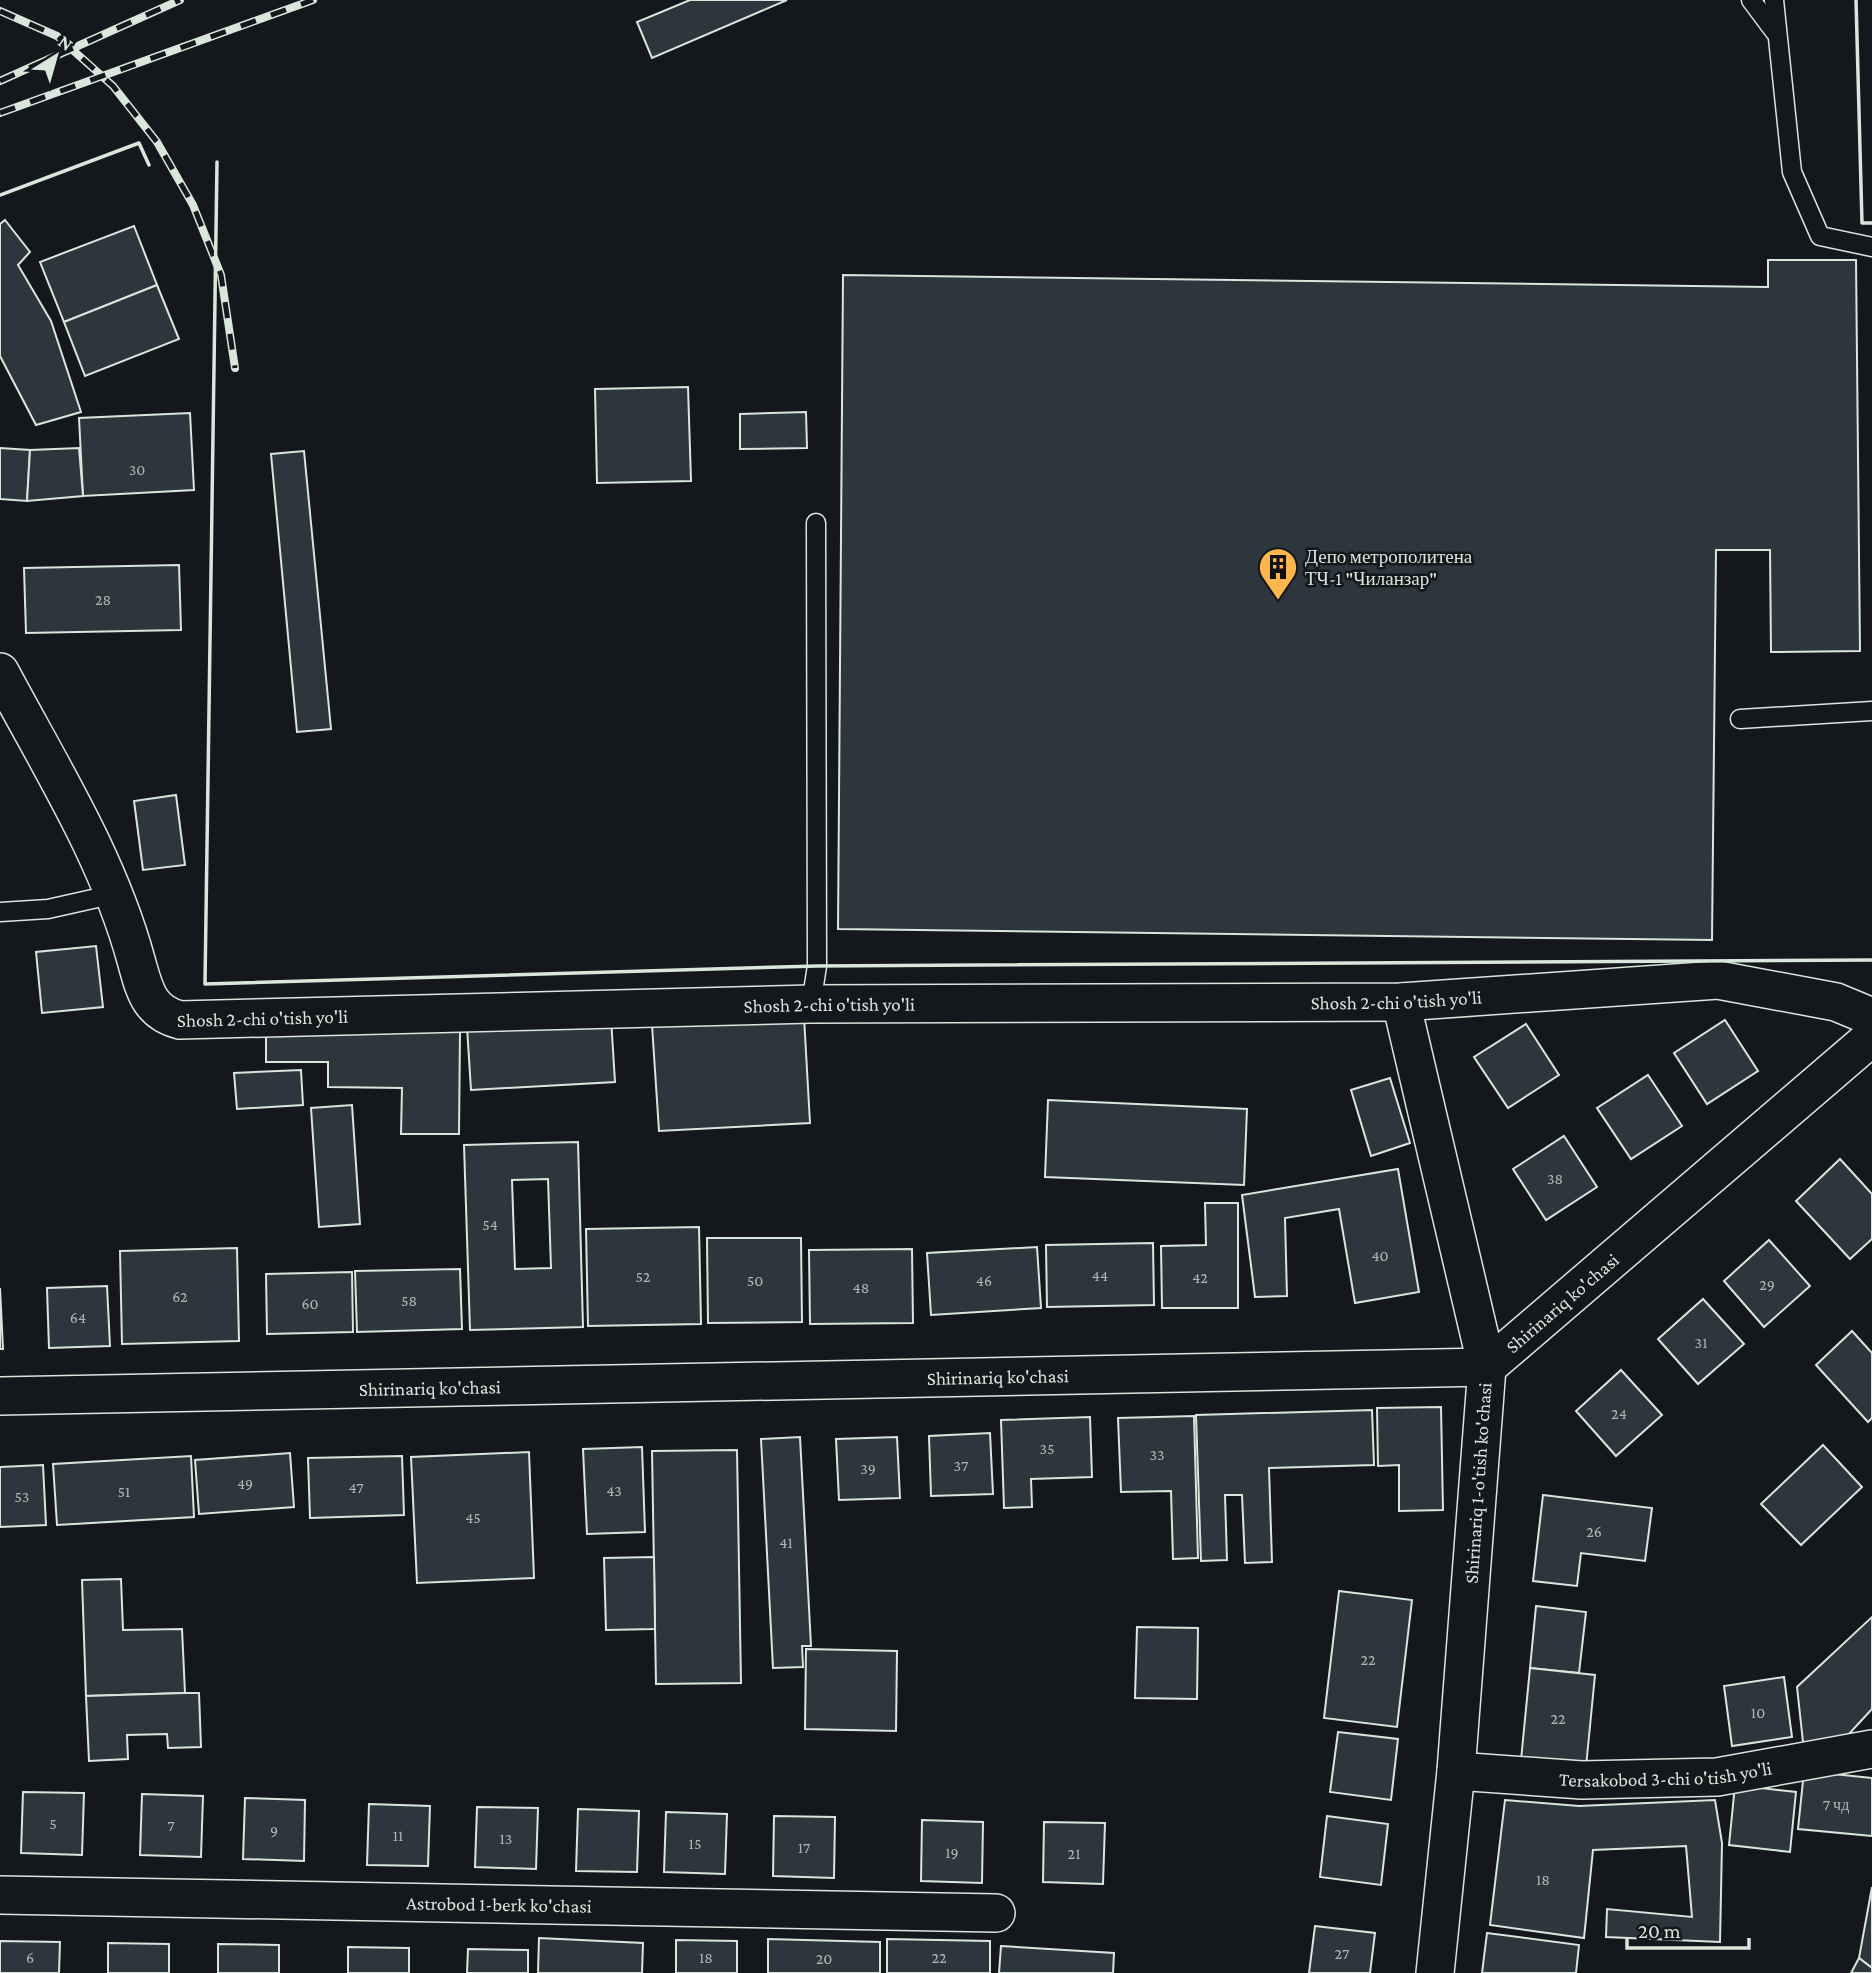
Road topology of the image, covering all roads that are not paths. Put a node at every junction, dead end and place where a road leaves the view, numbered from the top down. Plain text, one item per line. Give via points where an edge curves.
1 (1751, 0) edge
2 (1774, 0) edge
3 (1775, 32) junction
4 (1872, 247) edge
5 (816, 523) dead end
6 (0, 672) edge
7 (1872, 711) edge
8 (1740, 719) dead end
9 (115, 894) junction
10 (0, 912) edge
11 (1401, 1002) junction
12 (811, 1004) junction
13 (1872, 1017) edge
14 (1872, 1037) edge
15 (1487, 1367) junction
16 (0, 1396) edge
17 (1872, 1749) edge
18 (1456, 1771) junction
19 (0, 1895) edge
20 (996, 1913) dead end
21 (1435, 1973) edge

1 - 3 lane
2 - 3 lane
3 - 4 lane via 1792,172 1820,236
5 - 12 lane via 817,966
6 - 9 street, Shosh 2-chi o'tish yo'li
7 - 8 lane
9 - 10 lane via 48,909
9 - 12 street, Shosh 2-chi o'tish yo'li via 146,996 169,1017 180,1020
11 - 12 street, Shosh 2-chi o'tish yo'li
11 - 13 street, Shosh 2-chi o'tish yo'li via 1718,980 1836,1002
11 - 15 street, Shirinariq 1-o'tish ko'chasi
14 - 15 street, Shirinariq ko'chasi
15 - 16 street, Shirinariq ko'chasi
15 - 18 street, Shirinariq 1-o'tish ko'chasi
17 - 18 street, Tersakobod 3-chi o'tish yo'li via 1717,1777 1582,1780
18 - 21 street, Shirinariq 1-o'tish ko'chasi
19 - 20 street, Astrobod 1-berk ko'chasi

